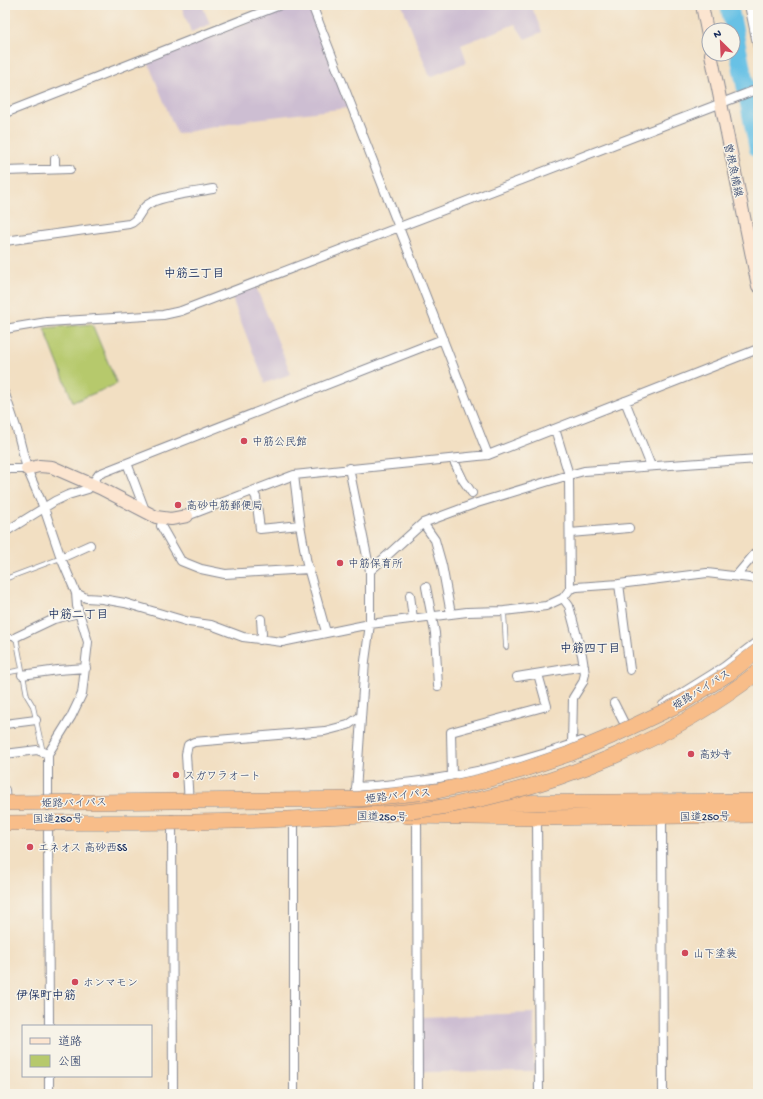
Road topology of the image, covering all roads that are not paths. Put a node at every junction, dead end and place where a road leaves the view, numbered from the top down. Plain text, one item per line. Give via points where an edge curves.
1 (280, 5) edge
2 (312, 5) edge
3 (702, 5) edge
4 (749, 5) edge
5 (705, 22) edge
6 (758, 48) edge
7 (712, 62) edge
8 (757, 89) edge
9 (720, 102) junction
10 (5, 113) edge
11 (55, 159) dead end
12 (55, 169) junction
13 (70, 169) dead end
14 (5, 171) edge
15 (213, 189) dead end
16 (399, 227) junction
17 (5, 242) edge
18 (758, 286) edge
19 (5, 329) edge
20 (443, 339) junction
21 (758, 349) edge
22 (5, 394) edge
23 (624, 401) junction
24 (555, 429) junction
25 (488, 455) junction
26 (453, 459) junction
27 (758, 459) edge
28 (127, 463) junction
29 (651, 466) junction
30 (349, 468) junction
31 (5, 469) edge
32 (27, 469) junction
33 (569, 474) junction
34 (294, 475) junction
35 (91, 484) junction
36 (253, 492) junction
37 (472, 493) dead end
38 (44, 508) junction
39 (147, 514) junction
40 (187, 516) joint
41 (163, 518) junction
42 (423, 523) junction
43 (300, 525) junction
44 (629, 528) dead end
45 (5, 532) edge
46 (570, 533) junction
47 (90, 545) dead end
48 (758, 550) edge
49 (61, 558) junction
50 (309, 569) junction
51 (370, 571) junction
52 (736, 576) junction
53 (5, 579) edge
54 (758, 579) edge
55 (619, 584) junction
56 (426, 587) dead end
57 (570, 589) junction
58 (76, 593) junction
59 (410, 594) dead end
60 (563, 598) junction
61 (504, 611) junction
62 (79, 613) junction
63 (451, 614) junction
64 (432, 616) junction
65 (261, 619) dead end
66 (413, 619) junction
67 (370, 624) junction
68 (326, 632) junction
69 (16, 637) junction
70 (5, 638) edge
71 (260, 640) junction
72 (758, 641) edge
73 (506, 647) dead end
74 (758, 651) edge
75 (584, 666) junction
76 (86, 668) junction
77 (630, 670) dead end
78 (758, 672) edge
79 (5, 673) edge
80 (22, 673) junction
81 (538, 674) junction
82 (517, 676) dead end
83 (438, 686) dead end
84 (614, 703) dead end
85 (361, 716) junction
86 (36, 720) junction
87 (624, 723) junction
88 (5, 724) edge
89 (572, 745) junction
90 (45, 753) junction
91 (5, 754) edge
92 (452, 777) junction
93 (356, 787) junction
94 (5, 790) edge
95 (758, 801) edge
96 (355, 804) junction
97 (189, 805) junction
98 (5, 809) edge
99 (48, 812) junction
100 (294, 815) junction
101 (758, 815) edge
102 (417, 816) junction
103 (662, 816) junction
104 (172, 817) junction
105 (537, 818) junction
106 (5, 823) edge
107 (49, 1025) edge
108 (49, 1077) edge
109 (49, 1094) edge
110 (173, 1094) edge
111 (294, 1094) edge
112 (418, 1094) edge
113 (539, 1094) edge
114 (663, 1094) edge

1 - 10 street
2 - 16 street
3 - 5 main road
4 - 6 street
7 - 9 main road, 曽根魚橋線
8 - 9 street
9 - 16 street
9 - 18 main road, 曽根魚橋線
11 - 12 street
12 - 13 street
12 - 14 street
15 - 17 street via 156,201 146,206 134,222 128,224
16 - 19 street via 181,311 162,315 47,322
16 - 20 street
20 - 25 street
20 - 28 street
21 - 23 street
22 - 32 street
23 - 24 street
23 - 29 street
24 - 25 street
24 - 33 street
25 - 26 street
26 - 30 street
26 - 37 street
27 - 29 street
28 - 35 street via 100,474
28 - 39 street
29 - 33 street
30 - 34 street
30 - 51 street
31 - 32 street
32 - 35 main road via 52,467
32 - 38 street
33 - 42 street
33 - 46 street
34 - 36 street
34 - 43 street
35 - 38 street via 88,489 68,494
35 - 39 main road
36 - 40 street
36 - 43 street via 256,497 260,529
38 - 45 street
38 - 49 street
39 - 41 main road
40 - 41 main road
41 - 50 street via 162,526 181,561 201,569 225,574
42 - 51 street
42 - 63 street via 435,540 439,552
43 - 50 street
44 - 46 street
46 - 57 street
47 - 49 street
48 - 52 street
49 - 53 lane
49 - 58 street
50 - 68 street
51 - 67 street
52 - 54 street
52 - 55 street via 707,573
55 - 57 street via 577,586
55 - 77 street via 622,640
56 - 64 street
57 - 60 street
58 - 62 street
58 - 71 street via 86,598 125,603
59 - 66 street
60 - 61 street via 546,606
60 - 75 street via 569,606
61 - 63 street
61 - 73 lane
62 - 69 street via 54,619
62 - 76 street via 88,642
63 - 64 street
64 - 66 street
64 - 83 street
65 - 71 street
66 - 67 street
67 - 68 street
67 - 85 street
68 - 71 street via 282,642
69 - 70 lane
69 - 80 lane
72 - 87 street via 686,691
74 - 98 highway, 姫路バイパス, bridge via 728,674 682,703 612,736 522,770 437,791 359,800
75 - 81 street
75 - 89 street via 583,682 573,698
76 - 80 street
76 - 90 street via 82,694 67,723
78 - 106 highway, 姫路バイパス, bridge via 678,724 639,744 545,780 453,805 399,813 260,821
79 - 80 lane
80 - 86 lane
81 - 82 street
81 - 92 street via 547,706 451,732
84 - 87 street
85 - 93 street
85 - 97 street via 348,725 324,731 194,742 188,745 186,754
86 - 88 street
86 - 90 lane
87 - 89 street
89 - 92 street via 472,774
90 - 91 street via 37,750
90 - 99 street
92 - 93 street via 398,785
93 - 96 street
94 - 98 street
95 - 96 highway, 国道250号
96 - 97 highway, 国道250号
97 - 99 highway, 国道250号
98 - 99 highway, 国道250号
99 - 104 highway, 国道250号
99 - 107 street
100 - 102 highway, 国道250号
100 - 104 highway, 国道250号
100 - 111 street
101 - 103 highway, 国道250号
102 - 105 highway, 国道250号
102 - 112 street
103 - 105 highway, 国道250号
103 - 114 street
104 - 110 street
105 - 113 street
108 - 109 street

